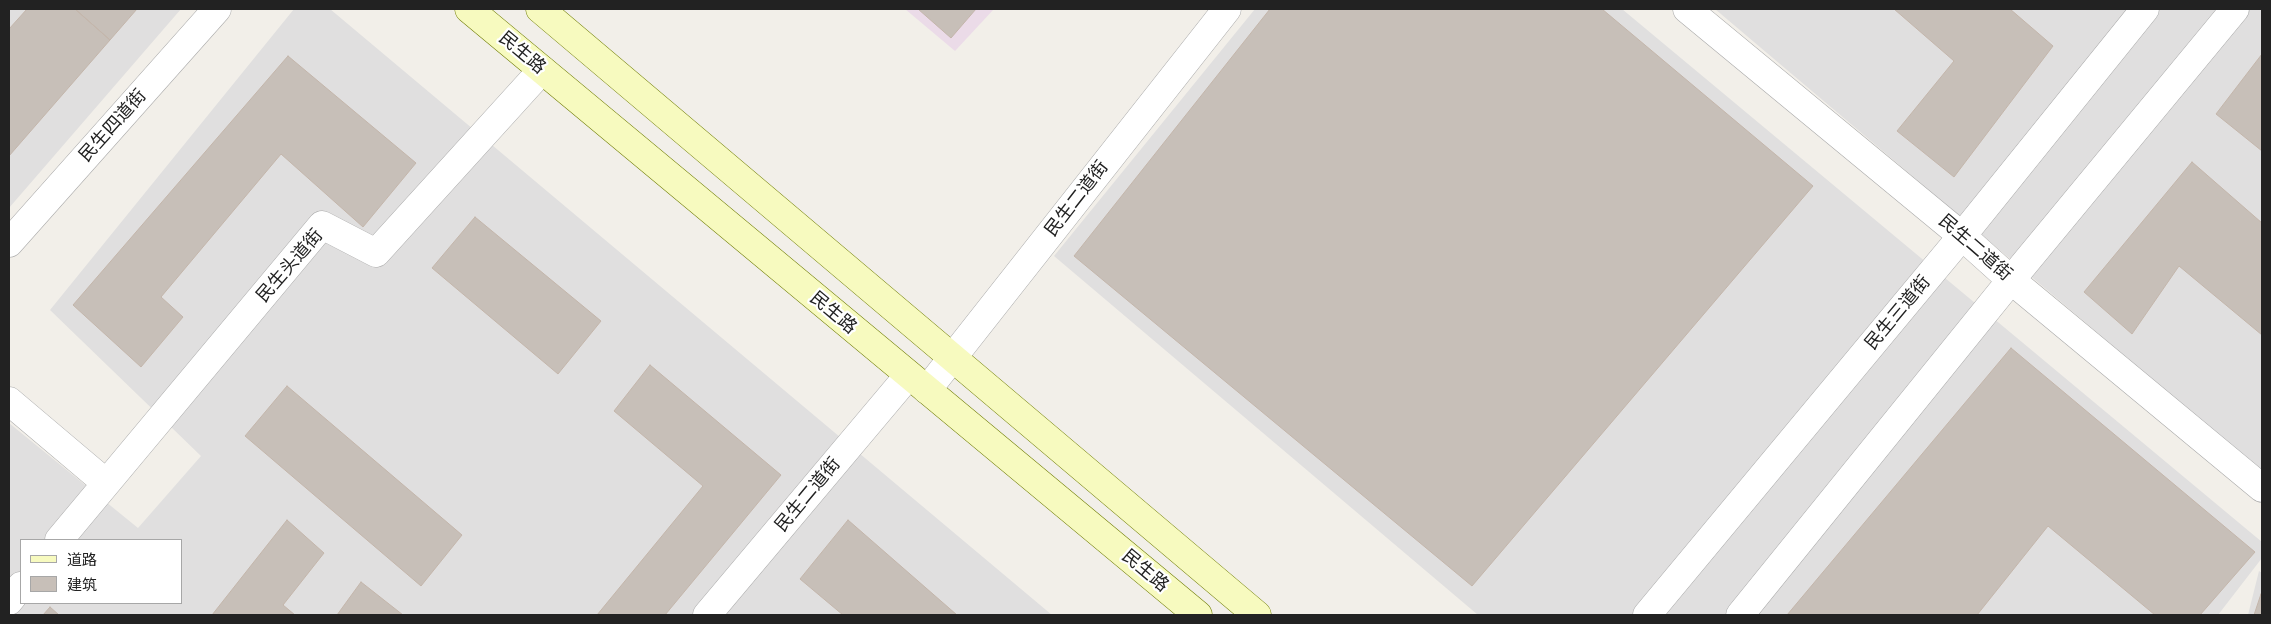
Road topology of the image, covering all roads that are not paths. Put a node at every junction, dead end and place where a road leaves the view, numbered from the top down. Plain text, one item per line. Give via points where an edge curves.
1 (217, 9) edge
2 (469, 9) edge
3 (540, 9) edge
4 (1228, 9) edge
5 (1687, 9) edge
6 (2145, 9) edge
7 (2234, 9) edge
8 (542, 70) junction
9 (1962, 236) junction
10 (9, 244) edge
11 (2011, 280) junction
12 (951, 358) junction
13 (918, 383) junction
14 (9, 401) edge
15 (106, 483) junction
16 (2262, 488) edge
17 (60, 539) edge
18 (20, 587) edge
19 (9, 601) edge
20 (707, 615) edge
21 (1198, 615) edge
22 (1257, 615) edge
23 (1647, 615) edge
24 (1740, 615) edge

1 - 10 street, 民生四道街
2 - 8 main road, 民生路
3 - 12 main road
4 - 12 street, 民生二道街
5 - 9 street, 民生二道街
6 - 9 street, 民生三道街
7 - 11 street
8 - 13 main road, 民生路
8 - 15 street, 民生头道街 via 376,254 322,225
9 - 11 street, 民生二道街
9 - 23 street, 民生三道街
11 - 16 street, 民生二道街
11 - 24 street
12 - 13 street, 民生二道街
12 - 22 main road
13 - 20 street, 民生二道街
13 - 21 main road, 民生路
14 - 15 street
15 - 17 street, 民生头道街
18 - 19 street

